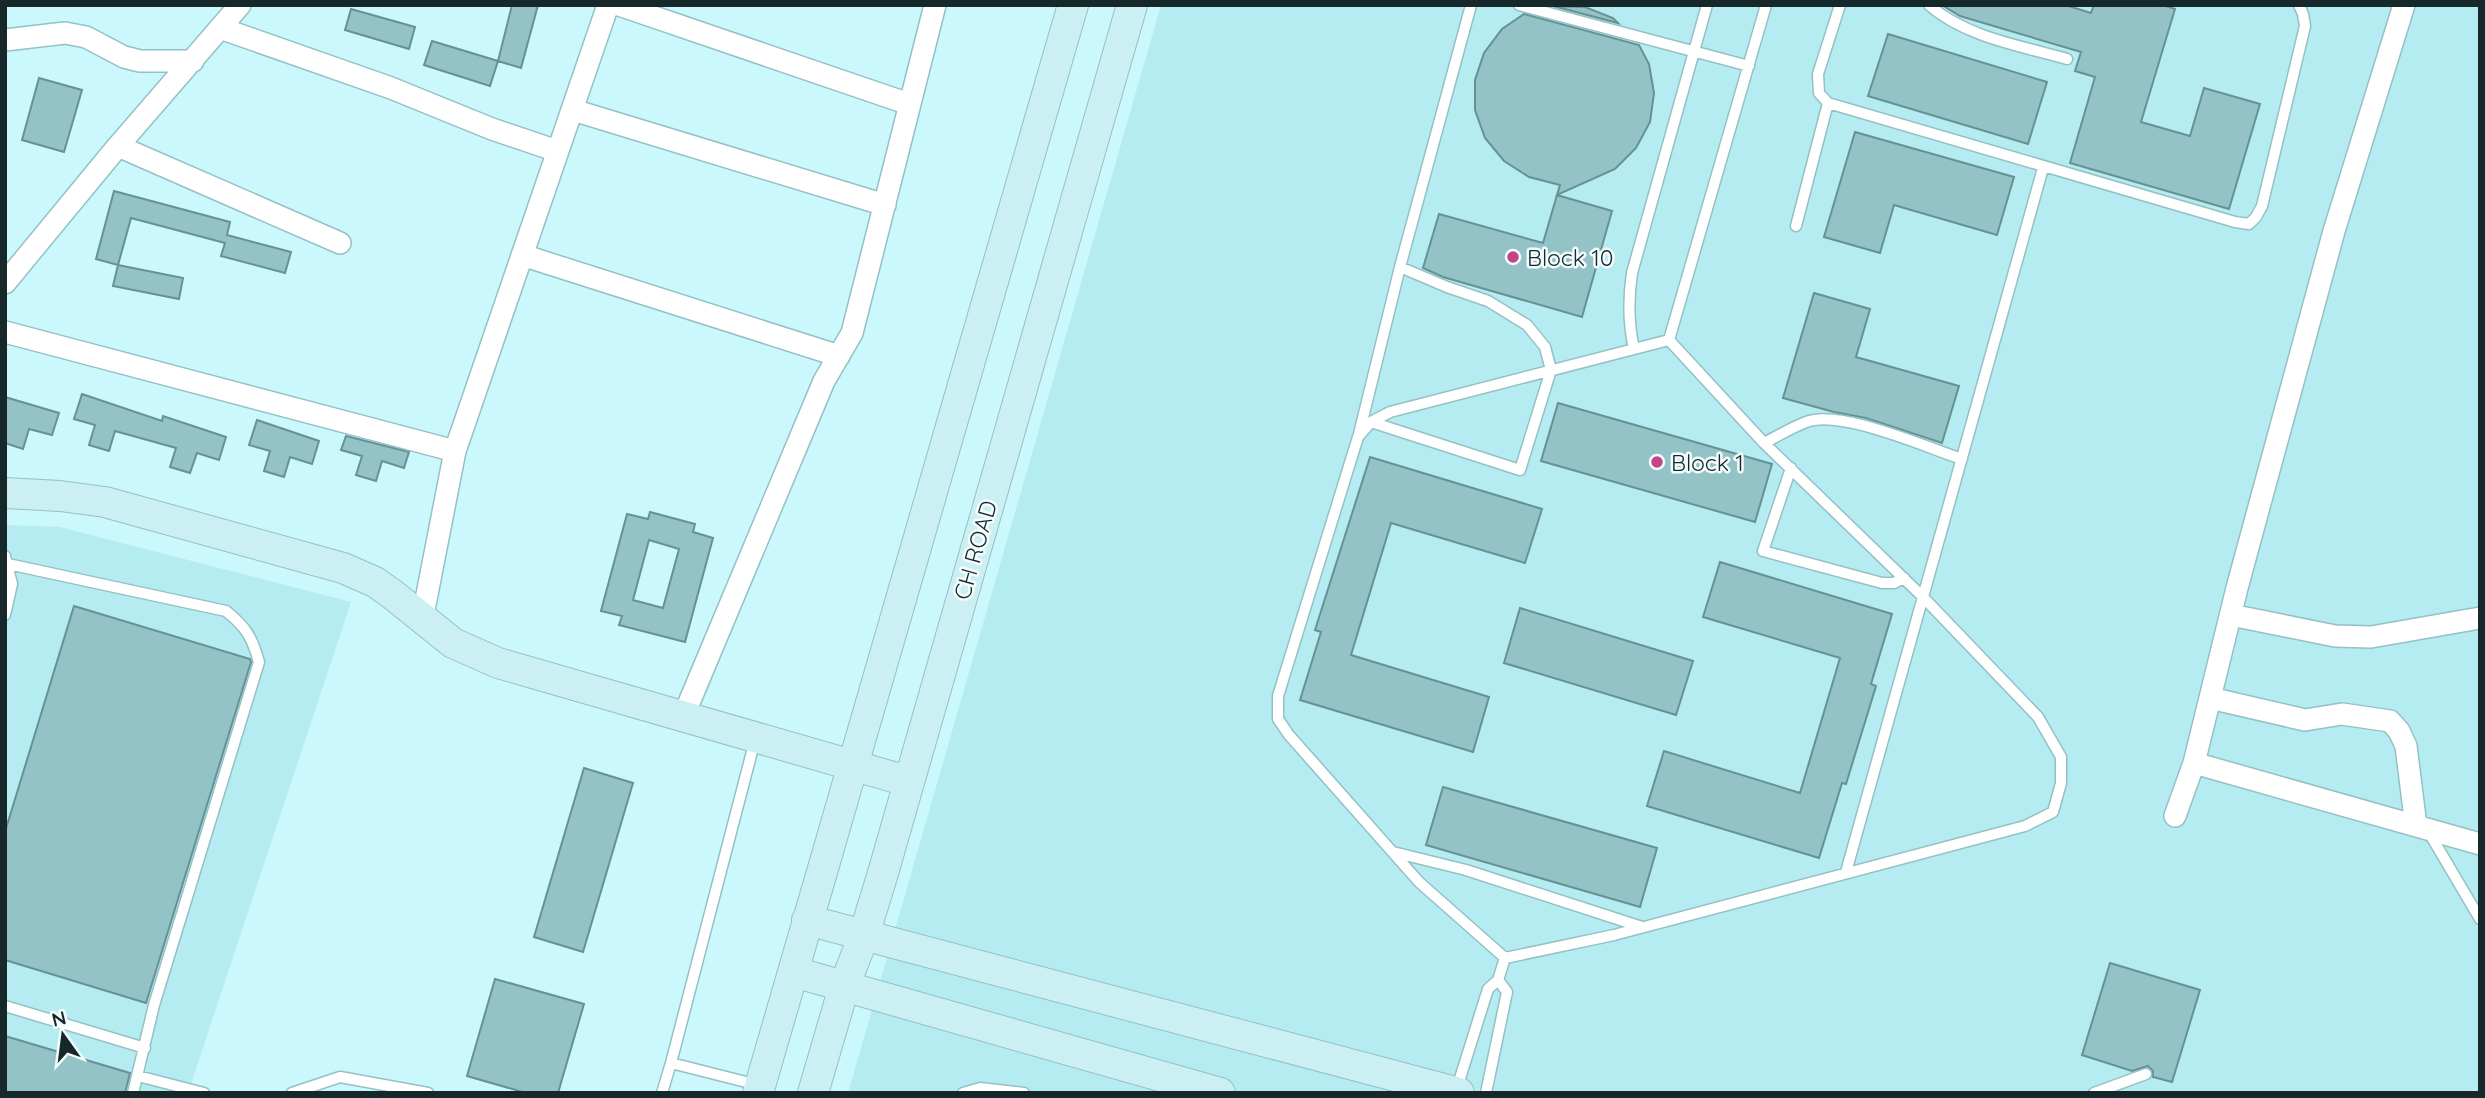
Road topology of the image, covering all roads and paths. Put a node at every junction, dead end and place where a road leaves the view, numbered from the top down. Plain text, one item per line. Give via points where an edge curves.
1 (240, 5) edge
2 (608, 5) edge
3 (620, 5) edge
4 (935, 5) edge
5 (1073, 5) edge
6 (1132, 5) edge
7 (1471, 5) edge
8 (1519, 5) edge
9 (1707, 5) edge
10 (1766, 5) edge
11 (1840, 5) edge
12 (1929, 5) edge
13 (2404, 5) edge
14 (2303, 8) edge
15 (220, 28) junction
16 (5, 40) edge
17 (1694, 52) junction
18 (2067, 59) dead end
19 (192, 61) junction
20 (1749, 66) junction
21 (1828, 103) junction
22 (909, 104) junction
23 (573, 110) junction
24 (118, 146) junction
25 (557, 151) junction
26 (2043, 168) junction
27 (885, 205) junction
28 (1796, 226) dead end
29 (340, 243) dead end
30 (522, 256) junction
31 (1400, 267) junction
32 (5, 283) edge
33 (5, 332) edge
34 (1669, 340) junction
35 (1634, 349) junction
36 (839, 356) junction
37 (1551, 370) junction
38 (1371, 422) junction
39 (1359, 436) junction
40 (1764, 443) junction
41 (455, 451) junction
42 (1962, 459) junction
43 (1791, 468) junction
44 (5, 493) edge
45 (7, 560) edge
46 (1904, 578) junction
47 (1923, 597) junction
48 (5, 615) edge
49 (2231, 615) junction
50 (2480, 618) edge
51 (422, 620) junction
52 (2210, 698) junction
53 (683, 717) junction
54 (755, 737) junction
55 (2194, 763) junction
56 (853, 765) junction
57 (907, 781) junction
58 (2175, 817) dead end
59 (2421, 828) junction
60 (2480, 844) edge
61 (1392, 852) junction
62 (1846, 872) junction
63 (2480, 919) edge
64 (807, 920) junction
65 (1642, 927) junction
66 (864, 935) junction
67 (1505, 958) junction
68 (794, 972) junction
69 (1499, 980) junction
70 (844, 987) junction
71 (5, 1006) edge
72 (145, 1048) junction
73 (671, 1063) junction
74 (2146, 1074) dead end
75 (138, 1076) junction
76 (759, 1089) edge
77 (1456, 1092) edge
78 (133, 1093) edge
79 (204, 1093) edge
80 (292, 1093) edge
81 (428, 1093) edge
82 (662, 1093) edge
83 (813, 1093) edge
84 (963, 1093) edge
85 (1024, 1093) edge
86 (1220, 1093) edge
87 (1486, 1093) edge
88 (2094, 1093) edge

1 - 15 street
2 - 23 street
3 - 22 street
4 - 22 street
5 - 56 street
6 - 57 street, CH ROAD
7 - 31 lane
8 - 17 lane
9 - 17 lane
10 - 20 lane
11 - 21 lane via 1818,74 1819,93
12 - 18 lane via 1990,37
13 - 49 street via 2334,231
14 - 26 lane via 2305,26 2262,206 2249,224
15 - 19 street
15 - 25 street
16 - 19 street via 65,33 86,37 140,61
17 - 20 lane
17 - 35 lane via 1632,273 1628,299
19 - 24 street
20 - 34 lane
21 - 26 lane
21 - 28 lane
22 - 27 street
23 - 25 street
23 - 27 street
24 - 29 street
24 - 32 street
25 - 30 street
26 - 42 lane
27 - 36 street via 860,309
30 - 36 street
30 - 41 street
31 - 37 lane via 1488,301 1527,325 1545,347
31 - 39 lane
33 - 41 street
34 - 35 lane
34 - 40 lane
35 - 37 lane
36 - 53 street via 824,381
37 - 38 lane via 1390,412
37 - 38 lane via 1520,470
38 - 39 lane
39 - 61 lane via 1278,696 1278,719
40 - 42 lane via 1809,421 1830,419
40 - 43 lane
41 - 51 street
42 - 47 lane
43 - 46 lane
43 - 46 lane via 1763,551 1882,583
44 - 51 street via 105,502 343,568 375,582
45 - 48 lane via 12,584
45 - 72 lane via 226,611 242,623 257,652 259,662
46 - 47 lane
47 - 62 lane
47 - 62 lane via 2038,717 2061,757 2061,783 2053,812 2025,826
49 - 50 street via 2335,636 2371,637
49 - 52 street
51 - 53 street via 453,643 498,663
52 - 55 street
52 - 59 street via 2305,720 2342,714 2390,721 2406,746
53 - 54 street
54 - 56 street
54 - 73 lane
55 - 58 street
55 - 59 street
56 - 57 street
56 - 64 street
57 - 66 street, CH ROAD
59 - 60 street
59 - 63 lane
61 - 65 lane via 1478,874
61 - 67 lane
62 - 65 lane
64 - 66 street
64 - 68 street
65 - 67 lane
66 - 70 street, CH ROAD
66 - 77 street
67 - 69 lane
68 - 70 street
68 - 76 street
69 - 77 lane via 1488,989
69 - 87 lane via 1507,992
70 - 83 street, CH ROAD
70 - 86 street
71 - 72 lane
72 - 75 lane
73 - 76 lane
73 - 82 lane
74 - 88 lane
75 - 78 lane
75 - 79 lane
80 - 81 lane via 340,1077
84 - 85 lane via 980,1088

